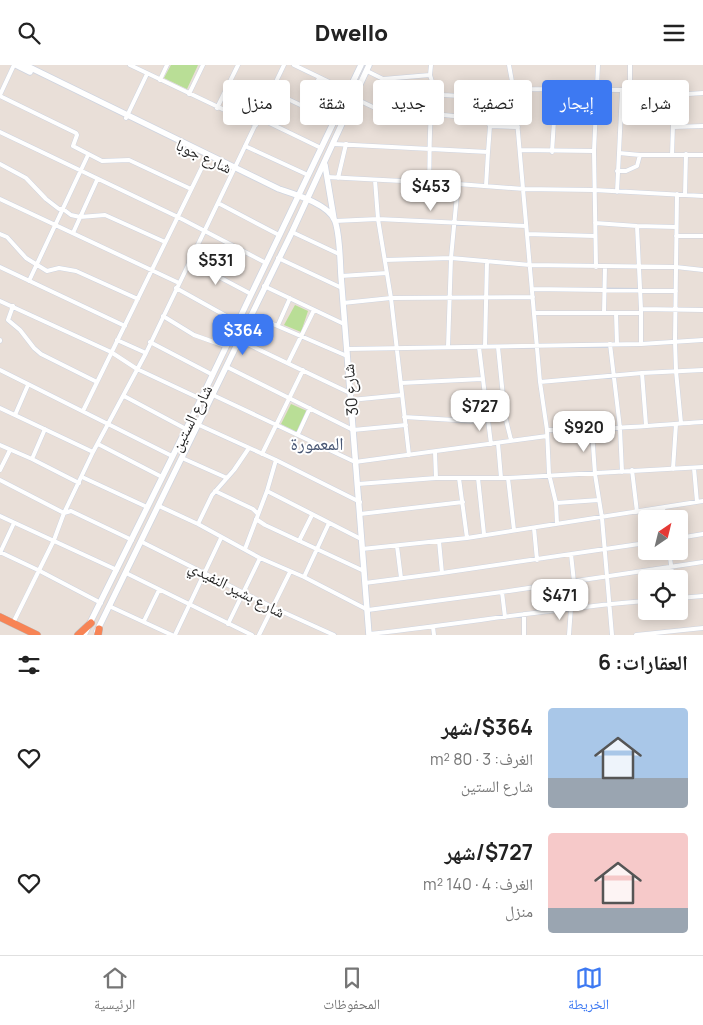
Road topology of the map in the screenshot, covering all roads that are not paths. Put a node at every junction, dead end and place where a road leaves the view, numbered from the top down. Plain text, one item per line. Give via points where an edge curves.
1 (15, 65) edge
2 (130, 65) edge
3 (167, 65) edge
4 (203, 65) edge
5 (238, 65) edge
6 (276, 65) edge
7 (294, 65) edge
8 (361, 65) edge
9 (431, 65) edge
10 (509, 65) edge
11 (598, 65) edge
12 (630, 65) edge
13 (29, 67) edge
14 (283, 67) edge
15 (368, 68) edge
16 (147, 74) junction
17 (430, 75) junction
18 (319, 78) joint
19 (160, 80) junction
20 (276, 80) edge
21 (323, 80) edge
22 (354, 80) edge
23 (362, 80) edge
24 (432, 80) edge
25 (512, 80) edge
26 (597, 80) edge
27 (630, 80) edge
28 (612, 90) edge
29 (622, 90) joint
30 (703, 93) edge
31 (190, 94) junction
32 (689, 94) edge
33 (0, 95) edge
34 (217, 108) junction
35 (223, 111) edge
36 (127, 116) junction
37 (256, 125) edge
38 (273, 125) edge
39 (332, 125) edge
40 (342, 125) edge
41 (430, 125) edge
42 (554, 125) edge
43 (595, 125) edge
44 (490, 126) joint
45 (518, 127) joint
46 (673, 127) joint
47 (703, 127) edge
48 (0, 132) edge
49 (334, 143) junction
50 (346, 144) junction
51 (188, 146) junction
52 (245, 147) junction
53 (321, 148) junction
54 (430, 149) junction
55 (520, 150) junction
56 (594, 151) junction
57 (488, 152) junction
58 (552, 152) junction
59 (619, 153) junction
60 (88, 155) junction
61 (640, 155) junction
62 (672, 155) junction
63 (686, 155) junction
64 (703, 155) edge
65 (206, 157) junction
66 (325, 162) junction
67 (0, 164) edge
68 (234, 168) junction
69 (81, 171) junction
70 (617, 171) junction
71 (308, 175) junction
72 (326, 177) junction
73 (338, 178) junction
74 (98, 180) junction
75 (375, 180) junction
76 (429, 183) junction
77 (458, 184) junction
78 (486, 186) junction
79 (191, 189) junction
80 (524, 189) junction
81 (594, 190) junction
82 (617, 192) junction
83 (677, 194) junction
84 (685, 195) junction
85 (703, 196) edge
86 (297, 197) junction
87 (0, 199) edge
88 (308, 202) junction
89 (218, 203) junction
90 (63, 209) junction
91 (80, 217) junction
92 (178, 217) junction
93 (378, 219) junction
94 (335, 220) junction
95 (455, 222) junction
96 (595, 223) junction
97 (56, 225) junction
98 (526, 226) junction
99 (637, 226) junction
100 (676, 227) junction
101 (203, 231) junction
102 (292, 232) junction
103 (0, 233) edge
104 (73, 233) junction
105 (527, 234) junction
106 (280, 235) junction
107 (595, 235) junction
108 (676, 236) junction
109 (703, 236) edge
110 (165, 242) junction
111 (339, 254) junction
112 (278, 258) junction
113 (451, 258) junction
114 (385, 260) junction
115 (189, 261) junction
116 (487, 261) junction
117 (266, 263) junction
118 (36, 265) junction
119 (530, 265) junction
120 (0, 267) edge
121 (596, 267) junction
122 (605, 267) junction
123 (640, 267) junction
124 (676, 267) junction
125 (152, 270) junction
126 (703, 270) edge
127 (387, 273) junction
128 (341, 276) junction
129 (29, 281) junction
130 (179, 283) junction
131 (264, 286) junction
132 (176, 288) junction
133 (342, 288) junction
134 (532, 289) junction
135 (605, 290) junction
136 (640, 290) junction
137 (676, 291) junction
138 (251, 294) junction
139 (532, 297) junction
140 (290, 298) junction
141 (486, 298) junction
142 (138, 299) junction
143 (391, 299) junction
144 (451, 299) junction
145 (0, 301) edge
146 (343, 303) junction
147 (13, 306) junction
148 (314, 309) junction
149 (676, 309) junction
150 (703, 310) edge
151 (641, 311) junction
152 (534, 313) junction
153 (604, 313) junction
154 (616, 313) junction
155 (252, 315) junction
156 (163, 316) junction
157 (237, 322) junction
158 (344, 324) junction
159 (278, 325) junction
160 (125, 326) junction
161 (302, 337) junction
162 (118, 340) junction
163 (239, 340) junction
164 (703, 340) edge
165 (675, 341) junction
166 (150, 342) junction
167 (610, 344) junction
168 (617, 344) junction
169 (641, 344) junction
170 (225, 346) junction
171 (536, 346) junction
172 (397, 347) junction
173 (448, 347) junction
174 (479, 347) junction
175 (485, 347) junction
176 (498, 347) junction
177 (347, 349) junction
178 (111, 352) junction
179 (146, 353) junction
180 (348, 356) junction
181 (288, 363) junction
182 (227, 367) junction
183 (137, 369) junction
184 (0, 370) edge
185 (303, 370) junction
186 (703, 370) edge
187 (676, 371) junction
188 (642, 373) junction
189 (213, 375) junction
190 (614, 375) junction
191 (482, 379) junction
192 (97, 382) junction
193 (540, 382) junction
194 (401, 383) junction
195 (28, 385) junction
196 (213, 395) junction
197 (402, 395) junction
198 (124, 396) junction
199 (351, 397) junction
200 (290, 398) junction
201 (200, 401) junction
202 (207, 407) junction
203 (0, 408) edge
204 (310, 408) junction
205 (83, 411) junction
206 (194, 413) junction
207 (15, 415) junction
208 (505, 416) junction
209 (203, 417) junction
210 (404, 417) junction
211 (489, 418) junction
212 (703, 422) edge
213 (108, 423) junction
214 (277, 424) junction
215 (679, 424) junction
216 (199, 425) junction
217 (406, 425) junction
218 (646, 425) junction
219 (620, 427) junction
220 (45, 429) junction
221 (186, 429) junction
222 (353, 430) junction
223 (546, 430) junction
224 (592, 431) junction
225 (298, 434) junction
226 (547, 436) junction
227 (511, 441) junction
228 (498, 443) junction
229 (491, 444) junction
230 (0, 445) edge
231 (98, 445) junction
232 (249, 448) junction
233 (10, 450) junction
234 (94, 452) junction
235 (435, 452) junction
236 (262, 454) junction
237 (410, 455) junction
238 (172, 456) junction
239 (182, 458) junction
240 (32, 459) junction
241 (276, 459) junction
242 (356, 461) junction
243 (703, 467) edge
244 (694, 468) junction
245 (673, 469) junction
246 (0, 470) edge
247 (632, 470) junction
248 (622, 472) junction
249 (549, 474) junction
250 (595, 474) junction
251 (82, 477) junction
252 (162, 477) junction
253 (227, 478) junction
254 (436, 478) junction
255 (459, 478) junction
256 (478, 478) junction
257 (501, 478) junction
258 (508, 478) junction
259 (0, 480) edge
260 (79, 483) junction
261 (358, 484) junction
262 (215, 491) junction
263 (267, 491) junction
264 (599, 500) junction
265 (703, 501) edge
266 (360, 502) junction
267 (463, 502) junction
268 (697, 502) junction
269 (556, 503) junction
270 (159, 506) junction
271 (147, 507) junction
272 (663, 508) joint
273 (637, 512) junction
274 (64, 513) junction
275 (258, 514) junction
276 (360, 514) junction
277 (312, 515) junction
278 (0, 516) edge
279 (602, 518) junction
280 (256, 519) junction
281 (14, 523) junction
282 (329, 523) junction
283 (198, 524) junction
284 (557, 524) junction
285 (534, 528) junction
286 (514, 530) junction
287 (703, 534) edge
288 (484, 535) junction
289 (688, 536) edge
290 (467, 537) junction
291 (221, 538) junction
292 (132, 539) junction
293 (361, 539) junction
294 (54, 540) junction
295 (299, 541) junction
296 (439, 541) junction
297 (142, 542) junction
298 (638, 544) edge
299 (396, 546) junction
300 (245, 549) junction
301 (317, 549) junction
302 (362, 549) junction
303 (603, 550) junction
304 (0, 553) edge
305 (571, 554) junction
306 (260, 558) junction
307 (537, 560) junction
308 (670, 560) edge
309 (703, 562) edge
310 (671, 567) junction
311 (38, 570) junction
312 (117, 570) junction
313 (672, 570) edge
314 (364, 571) junction
315 (290, 572) junction
316 (126, 573) junction
317 (205, 573) junction
318 (442, 573) junction
319 (304, 577) junction
320 (605, 577) junction
321 (401, 579) junction
322 (574, 582) junction
323 (365, 583) junction
324 (159, 590) junction
325 (244, 592) junction
326 (502, 592) junction
327 (703, 596) edge
328 (688, 597) edge
329 (638, 602) edge
330 (609, 604) junction
331 (190, 605) junction
332 (100, 606) junction
333 (272, 607) junction
334 (571, 608) junction
335 (108, 609) junction
336 (368, 610) junction
337 (524, 614) junction
338 (95, 615) junction
339 (0, 617) edge
340 (505, 617) junction
341 (103, 619) junction
342 (144, 621) junction
343 (0, 622) edge
344 (13, 623) junction
345 (91, 623) junction
346 (228, 624) junction
347 (433, 627) junction
348 (703, 628) edge
349 (28, 633) edge
350 (97, 633) edge
351 (678, 633) edge
352 (37, 635) edge
353 (78, 635) edge
354 (84, 635) edge
355 (174, 635) edge
356 (252, 635) edge
357 (259, 635) edge
358 (332, 635) edge
359 (369, 635) edge
360 (434, 635) edge
361 (524, 635) edge
362 (569, 635) edge
363 (612, 635) edge
364 (636, 635) edge

1 - 13 main road, شارع جوبا
1 - 33 street
2 - 16 street
3 - 19 street
4 - 31 street
5 - 34 street
6 - 14 street
7 - 18 street
8 - 22 main road, شارع الستين
9 - 17 street
10 - 25 street
11 - 26 street
12 - 27 street
13 - 36 main road, شارع جوبا
14 - 20 street
15 - 17 street via 383,79
15 - 23 main road, شارع الستين
16 - 19 street
16 - 36 street
17 - 24 street
18 - 21 street
19 - 31 street
28 - 29 street
29 - 59 street
30 - 32 street
31 - 34 street
33 - 60 street via 76,133 73,146
34 - 35 street
36 - 51 main road, شارع جوبا
37 - 52 street
38 - 53 street
39 - 53 main road, شارع الستين
40 - 49 main road, شارع الستين
41 - 54 street
42 - 58 street
43 - 56 street
44 - 45 street
44 - 57 street
45 - 55 street
46 - 47 street
46 - 62 street
48 - 69 street
49 - 50 street
49 - 66 main road, شارع الستين
50 - 54 street
50 - 73 street
51 - 65 main road, شارع جوبا
51 - 68 main road, شارع جوبا
52 - 68 street
52 - 71 street
53 - 71 main road, شارع الستين
54 - 57 street
54 - 76 street
55 - 58 street
55 - 80 street
56 - 58 street
56 - 81 street
57 - 78 street
59 - 61 street
59 - 70 street
60 - 69 street
60 - 79 street via 106,162 128,159
61 - 62 street
61 - 70 street via 636,166
62 - 63 street
63 - 64 street
63 - 84 street
65 - 68 main road, شارع جوبا
65 - 79 street
66 - 72 main road, شارع 30
66 - 88 main road, شارع الستين
67 - 90 street via 26,178 55,207
68 - 86 main road, شارع جوبا via 280,193
68 - 89 street
69 - 74 street
69 - 90 street
70 - 82 street
71 - 86 main road, شارع الستين
72 - 73 street
72 - 94 main road, شارع 30
73 - 75 street
74 - 91 street
74 - 92 street
75 - 76 street
75 - 93 street
76 - 77 street
77 - 78 street
77 - 95 street
78 - 80 street
79 - 92 street
80 - 81 street
80 - 98 street
81 - 82 street
81 - 96 street
82 - 83 street
83 - 84 street
83 - 100 street
84 - 85 street
86 - 88 main road, شارع جوبا
86 - 106 main road, شارع الستين
87 - 97 street
88 - 94 main road via 325,210
88 - 102 main road, شارع الستين
89 - 101 street
89 - 106 street
90 - 91 street
90 - 97 street
91 - 104 street
91 - 110 street via 105,215
92 - 101 street
92 - 110 street
93 - 94 street
93 - 95 street
93 - 114 street
94 - 111 main road, شارع 30
95 - 98 street
95 - 113 street
96 - 99 street
96 - 107 street
97 - 104 street
97 - 118 street
98 - 105 street
99 - 100 street
99 - 123 street
100 - 108 street
101 - 115 street
101 - 117 street
102 - 111 street
102 - 112 main road, شارع الستين
103 - 118 street
104 - 125 street
105 - 107 street
105 - 119 street
106 - 117 main road, شارع الستين
107 - 121 street
108 - 109 street
108 - 124 street
110 - 125 street
111 - 128 main road, شارع 30
112 - 131 main road, شارع الستين
112 - 133 street
113 - 114 street
113 - 116 street
113 - 144 street
114 - 127 street
115 - 130 street
115 - 138 street
116 - 119 street
116 - 141 street
117 - 138 main road, شارع الستين
118 - 129 street
118 - 142 street via 47,271 59,268 76,271
119 - 121 street
119 - 134 street
120 - 129 street
121 - 122 street
122 - 123 street
122 - 135 street
123 - 124 street
123 - 136 street
124 - 126 street
124 - 137 street
125 - 130 street
125 - 142 street
127 - 128 street
127 - 143 street
128 - 133 main road, شارع 30
129 - 160 street
130 - 132 street
131 - 140 street
131 - 155 main road, شارع الستين
132 - 156 street
132 - 157 street
133 - 146 main road, شارع 30
134 - 135 street
134 - 139 street
135 - 136 street
135 - 153 street
136 - 137 street
136 - 151 street
137 - 149 street
138 - 157 main road, شارع الستين
139 - 141 street
139 - 152 street
140 - 148 street
140 - 159 street
141 - 144 street
141 - 175 street
142 - 160 street
143 - 144 street
143 - 146 street
143 - 172 street
144 - 173 street
145 - 147 street
146 - 158 main road, شارع 30
147 - 178 street
147 - 192 street via 8,320 37,351
148 - 158 street
148 - 161 street
149 - 150 street
149 - 151 street
149 - 165 street
151 - 154 street
151 - 169 street
152 - 153 street
152 - 171 street
153 - 154 street
154 - 168 street
155 - 159 street
155 - 163 main road, شارع الستين
156 - 166 street
156 - 170 street via 194,335
157 - 170 main road, شارع الستين
158 - 177 main road, شارع 30
159 - 161 street
160 - 162 street
161 - 180 street
161 - 181 street
162 - 178 street
162 - 179 street
163 - 181 street
163 - 182 main road, شارع الستين
164 - 165 street
165 - 169 street
165 - 187 street
166 - 179 street
166 - 189 street
167 - 168 street
167 - 171 street
167 - 190 street
168 - 169 street
170 - 189 main road, شارع الستين
171 - 176 street
171 - 193 street
172 - 173 street
172 - 177 street
172 - 194 street
173 - 174 street
174 - 175 street
174 - 191 street
175 - 176 street
176 - 208 street
177 - 180 main road, شارع 30
178 - 183 street
178 - 192 street
179 - 183 street
180 - 199 main road, شارع 30
181 - 185 street
182 - 196 main road, شارع الستين
182 - 200 street
183 - 198 street
183 - 201 street
184 - 195 street
185 - 199 street
185 - 200 street
186 - 187 street
187 - 188 street
187 - 215 street
188 - 190 street
188 - 218 street
189 - 201 main road, شارع الستين
190 - 193 street
190 - 219 street
191 - 194 street
191 - 211 street
192 - 205 street
193 - 223 street
194 - 197 street
195 - 205 street
195 - 207 street
196 - 202 main road, شارع الستين
196 - 214 street
197 - 199 street
197 - 210 street
198 - 213 street
198 - 221 street
199 - 222 main road, شارع 30
200 - 204 street
200 - 214 street
201 - 202 main road
201 - 206 main road, شارع الستين
202 - 209 main road, شارع الستين
203 - 207 street
204 - 222 street
204 - 225 street
205 - 213 street
206 - 209 main road
206 - 221 main road, شارع الستين
207 - 220 street
208 - 211 street
208 - 227 street
209 - 216 main road, شارع الستين
210 - 211 street via 471,421
210 - 217 street
211 - 229 street
212 - 215 street
213 - 231 street
213 - 238 street
214 - 225 street
214 - 236 street
215 - 218 street
215 - 245 street
216 - 232 street
216 - 239 main road, شارع الستين
217 - 222 street
217 - 237 street
218 - 219 street
219 - 224 street
219 - 248 street
220 - 234 street
220 - 240 street
221 - 238 main road, شارع الستين
222 - 242 main road, شارع 30
223 - 224 street
223 - 226 street
224 - 250 street
225 - 242 street
226 - 227 street
226 - 249 street
227 - 228 street
228 - 229 street
228 - 257 street
229 - 235 street
230 - 233 street
231 - 234 street
231 - 252 street
232 - 236 street
232 - 253 street
233 - 240 street
233 - 246 street
234 - 251 street
235 - 237 street
235 - 254 street
236 - 241 street
237 - 242 street
238 - 252 main road, شارع الستين
239 - 253 street
239 - 270 main road, شارع الستين
240 - 260 street
241 - 263 street
241 - 266 street
242 - 261 main road, شارع 30
243 - 244 street
244 - 245 street
244 - 268 street
245 - 247 street
247 - 248 street
247 - 273 street
248 - 250 street
249 - 250 street
249 - 258 street
249 - 269 street
250 - 264 street
251 - 260 street
251 - 271 street
252 - 271 main road, شارع الستين
253 - 262 street
254 - 255 street
254 - 261 street
255 - 256 street
255 - 267 street
256 - 257 street
256 - 288 street
257 - 258 street
258 - 286 street
259 - 274 street
260 - 274 street
261 - 266 main road, شارع 30
262 - 275 street
262 - 283 street
263 - 275 street
263 - 277 street
264 - 269 street
264 - 279 street
265 - 268 street
266 - 276 main road, شارع 30
267 - 276 street
267 - 290 street
268 - 272 street
269 - 284 street
270 - 283 street
270 - 297 main road, شارع الستين
271 - 292 main road, شارع الستين
272 - 273 street
273 - 279 street
274 - 292 street via 70,511
274 - 294 street
275 - 280 street
276 - 293 main road, شارع 30
277 - 282 street
277 - 295 street
278 - 281 street
279 - 284 street
279 - 303 street
280 - 295 street
280 - 300 street
281 - 294 street
281 - 304 street
282 - 293 street
282 - 301 street
283 - 291 street
284 - 285 street
285 - 286 street
285 - 307 street
286 - 288 street
287 - 289 street
288 - 290 street
290 - 296 street
291 - 300 street
291 - 317 street
292 - 312 main road, شارع الستين
293 - 302 main road, شارع 30
294 - 311 street
294 - 312 street
295 - 301 street
296 - 299 street
296 - 318 street
297 - 316 main road, شارع الستين
297 - 317 street, شارع بشير النفيدي
298 - 303 street
299 - 302 street
299 - 321 street
300 - 306 street
301 - 314 street
301 - 319 street
302 - 314 main road, شارع 30
303 - 305 street
303 - 320 street
304 - 311 street
305 - 307 street
305 - 322 street
306 - 315 street
306 - 325 street
307 - 318 street
308 - 310 street
309 - 310 street
310 - 313 street
310 - 320 street
311 - 332 street
311 - 344 street
312 - 332 main road, شارع الستين
314 - 323 main road, شارع 30
315 - 319 street
315 - 333 street
316 - 324 street
316 - 335 main road, شارع الستين
317 - 325 street, شارع بشير النفيدي
317 - 331 street
318 - 321 street
319 - 336 street
320 - 322 street
320 - 330 street
321 - 323 street
322 - 326 street
323 - 336 main road, شارع 30
324 - 331 street
324 - 342 street
325 - 333 street, شارع بشير النفيدي
325 - 346 street
326 - 336 street
326 - 340 street
327 - 328 street
329 - 330 street
330 - 334 street
330 - 363 street
331 - 346 street
331 - 355 street
332 - 335 main road
332 - 338 main road, شارع الستين
333 - 357 street
333 - 358 street, شارع بشير النفيدي
334 - 337 street
334 - 362 street
335 - 341 main road, شارع الستين
335 - 342 street
336 - 359 main road, شارع 30
337 - 340 street
337 - 361 street
338 - 341 main road
338 - 345 main road, شارع الستين
339 - 344 highway
340 - 347 street
341 - 350 main road, شارع الستين
342 - 355 street
343 - 349 highway
344 - 349 highway
345 - 353 highway
345 - 354 main road, شارع الستين
346 - 356 street
347 - 359 street
347 - 360 street
348 - 351 street
349 - 352 highway
351 - 364 street

